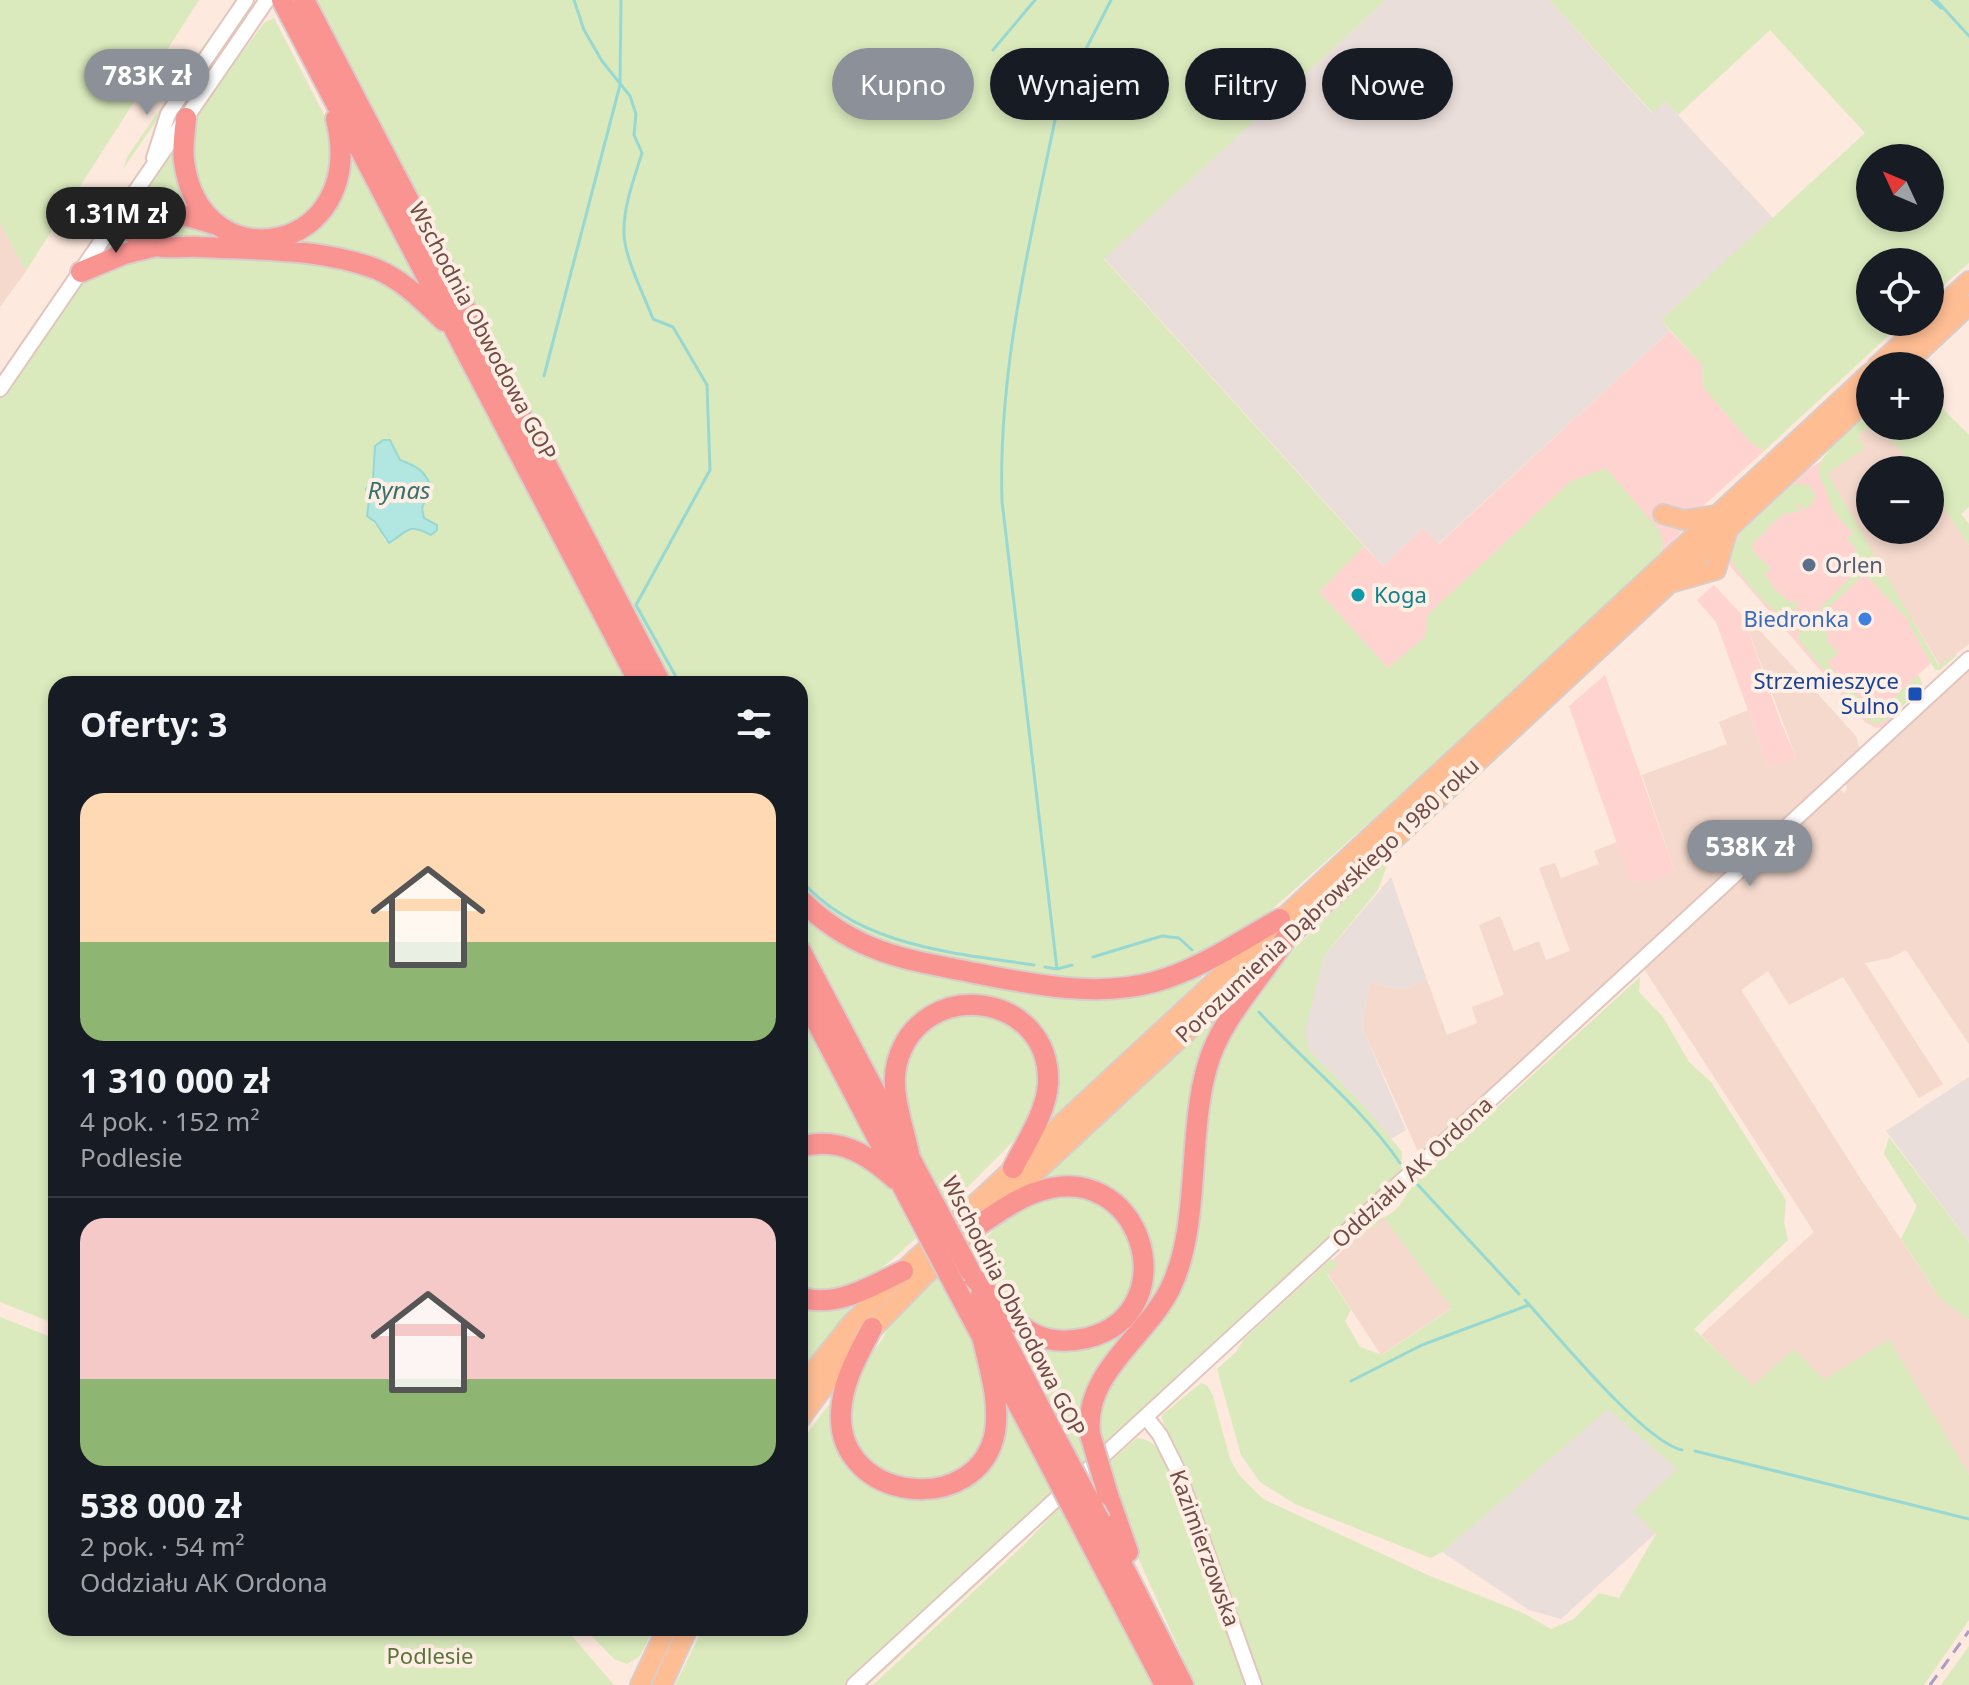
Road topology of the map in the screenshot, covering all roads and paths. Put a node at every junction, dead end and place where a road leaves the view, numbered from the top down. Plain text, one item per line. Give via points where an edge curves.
1 (246, 0) edge
2 (267, 0) edge
3 (282, 0) edge
4 (304, 0) edge
5 (328, 88) junction
6 (186, 118) junction
7 (150, 171) junction
8 (119, 216) junction
9 (214, 224) junction
10 (156, 246) junction
11 (81, 272) junction
12 (1969, 281) edge
13 (1944, 304) edge
14 (1969, 305) edge
15 (455, 331) junction
16 (1910, 336) edge
17 (1892, 352) edge
18 (1919, 352) edge
19 (1856, 387) edge
20 (0, 389) edge
21 (1856, 409) edge
22 (1663, 514) dead end
23 (1722, 522) junction
24 (1969, 659) edge
25 (636, 676) edge
26 (657, 676) edge
27 (808, 906) edge
28 (1283, 928) junction
29 (808, 965) edge
30 (808, 1005) edge
31 (808, 1146) edge
32 (910, 1159) junction
33 (1013, 1168) junction
34 (903, 1187) junction
35 (922, 1202) junction
36 (977, 1226) junction
37 (903, 1271) junction
38 (966, 1278) junction
39 (808, 1299) edge
40 (872, 1328) junction
41 (982, 1336) junction
42 (808, 1378) edge
43 (808, 1408) edge
44 (1146, 1417) junction
45 (1043, 1434) junction
46 (1092, 1527) junction
47 (1135, 1588) junction
48 (663, 1636) edge
49 (684, 1636) edge
50 (663, 1684) edge
51 (640, 1685) edge
52 (854, 1685) edge
53 (1165, 1685) edge
54 (1183, 1685) edge
55 (1254, 1685) edge

1 - 7 street via 168,114
2 - 6 street
3 - 5 highway, Wschodnia Obwodowa GOP
4 - 26 highway, Wschodnia Obwodowa GOP
5 - 9 highway via 342,156 340,177 325,208 302,228 268,239 236,235
5 - 15 highway, Wschodnia Obwodowa GOP
6 - 7 street
6 - 9 highway via 183,150 188,179
7 - 8 street
8 - 9 highway via 149,210
8 - 10 highway via 136,235
8 - 11 street
10 - 11 highway
10 - 15 highway via 290,252 361,264 407,287
11 - 20 street
12 - 13 main road
14 - 18 main road
15 - 25 highway, Wschodnia Obwodowa GOP
16 - 17 main road
19 - 23 main road, Porozumienia Dąbrowskiego 1980 roku
21 - 23 main road, Porozumienia Dąbrowskiego 1980 roku
22 - 23 main road
23 - 28 main road, Porozumienia Dąbrowskiego 1980 roku
23 - 28 main road, Porozumienia Dąbrowskiego 1980 roku via 1668,584
24 - 44 street, Oddziału AK Ordona
27 - 28 highway via 838,930 886,953 982,974 1093,988 1143,985
28 - 33 main road, Porozumienia Dąbrowskiego 1980 roku
28 - 36 main road, Porozumienia Dąbrowskiego 1980 roku
28 - 47 highway, bridge via 1214,1047 1196,1115 1191,1198 1179,1265 1164,1300 1117,1357 1089,1416
29 - 32 highway, Wschodnia Obwodowa GOP
30 - 34 highway, Wschodnia Obwodowa GOP
31 - 34 highway via 852,1148
32 - 33 highway via 895,1086 902,1049 915,1030 943,1010 983,1004 1004,1010 1026,1027 1039,1045 1048,1074 1045,1102
32 - 35 highway, Wschodnia Obwodowa GOP
33 - 37 main road, Porozumienia Dąbrowskiego 1980 roku
34 - 35 highway, Wschodnia Obwodowa GOP
35 - 38 highway, Wschodnia Obwodowa GOP, bridge
36 - 38 highway via 1033,1193 1084,1188 1109,1200 1134,1225 1144,1265 1137,1298 1124,1317 1102,1333 1075,1340 1030,1332
36 - 40 main road, Porozumienia Dąbrowskiego 1980 roku
37 - 39 highway via 845,1297
37 - 42 main road, Porozumienia Dąbrowskiego 1980 roku
38 - 41 highway, Wschodnia Obwodowa GOP
38 - 45 highway, Wschodnia Obwodowa GOP
40 - 41 highway via 845,1388 842,1430 856,1459 872,1475 915,1490 960,1479 991,1444 994,1388
40 - 43 main road, Porozumienia Dąbrowskiego 1980 roku
41 - 45 highway, Wschodnia Obwodowa GOP
44 - 52 street, Oddziału AK Ordona
44 - 55 street, Kazimierzowska via 1177,1469
45 - 46 highway, Wschodnia Obwodowa GOP, bridge
46 - 47 highway, Wschodnia Obwodowa GOP
46 - 53 highway, Wschodnia Obwodowa GOP
47 - 54 highway, Wschodnia Obwodowa GOP
48 - 51 main road
49 - 50 main road

